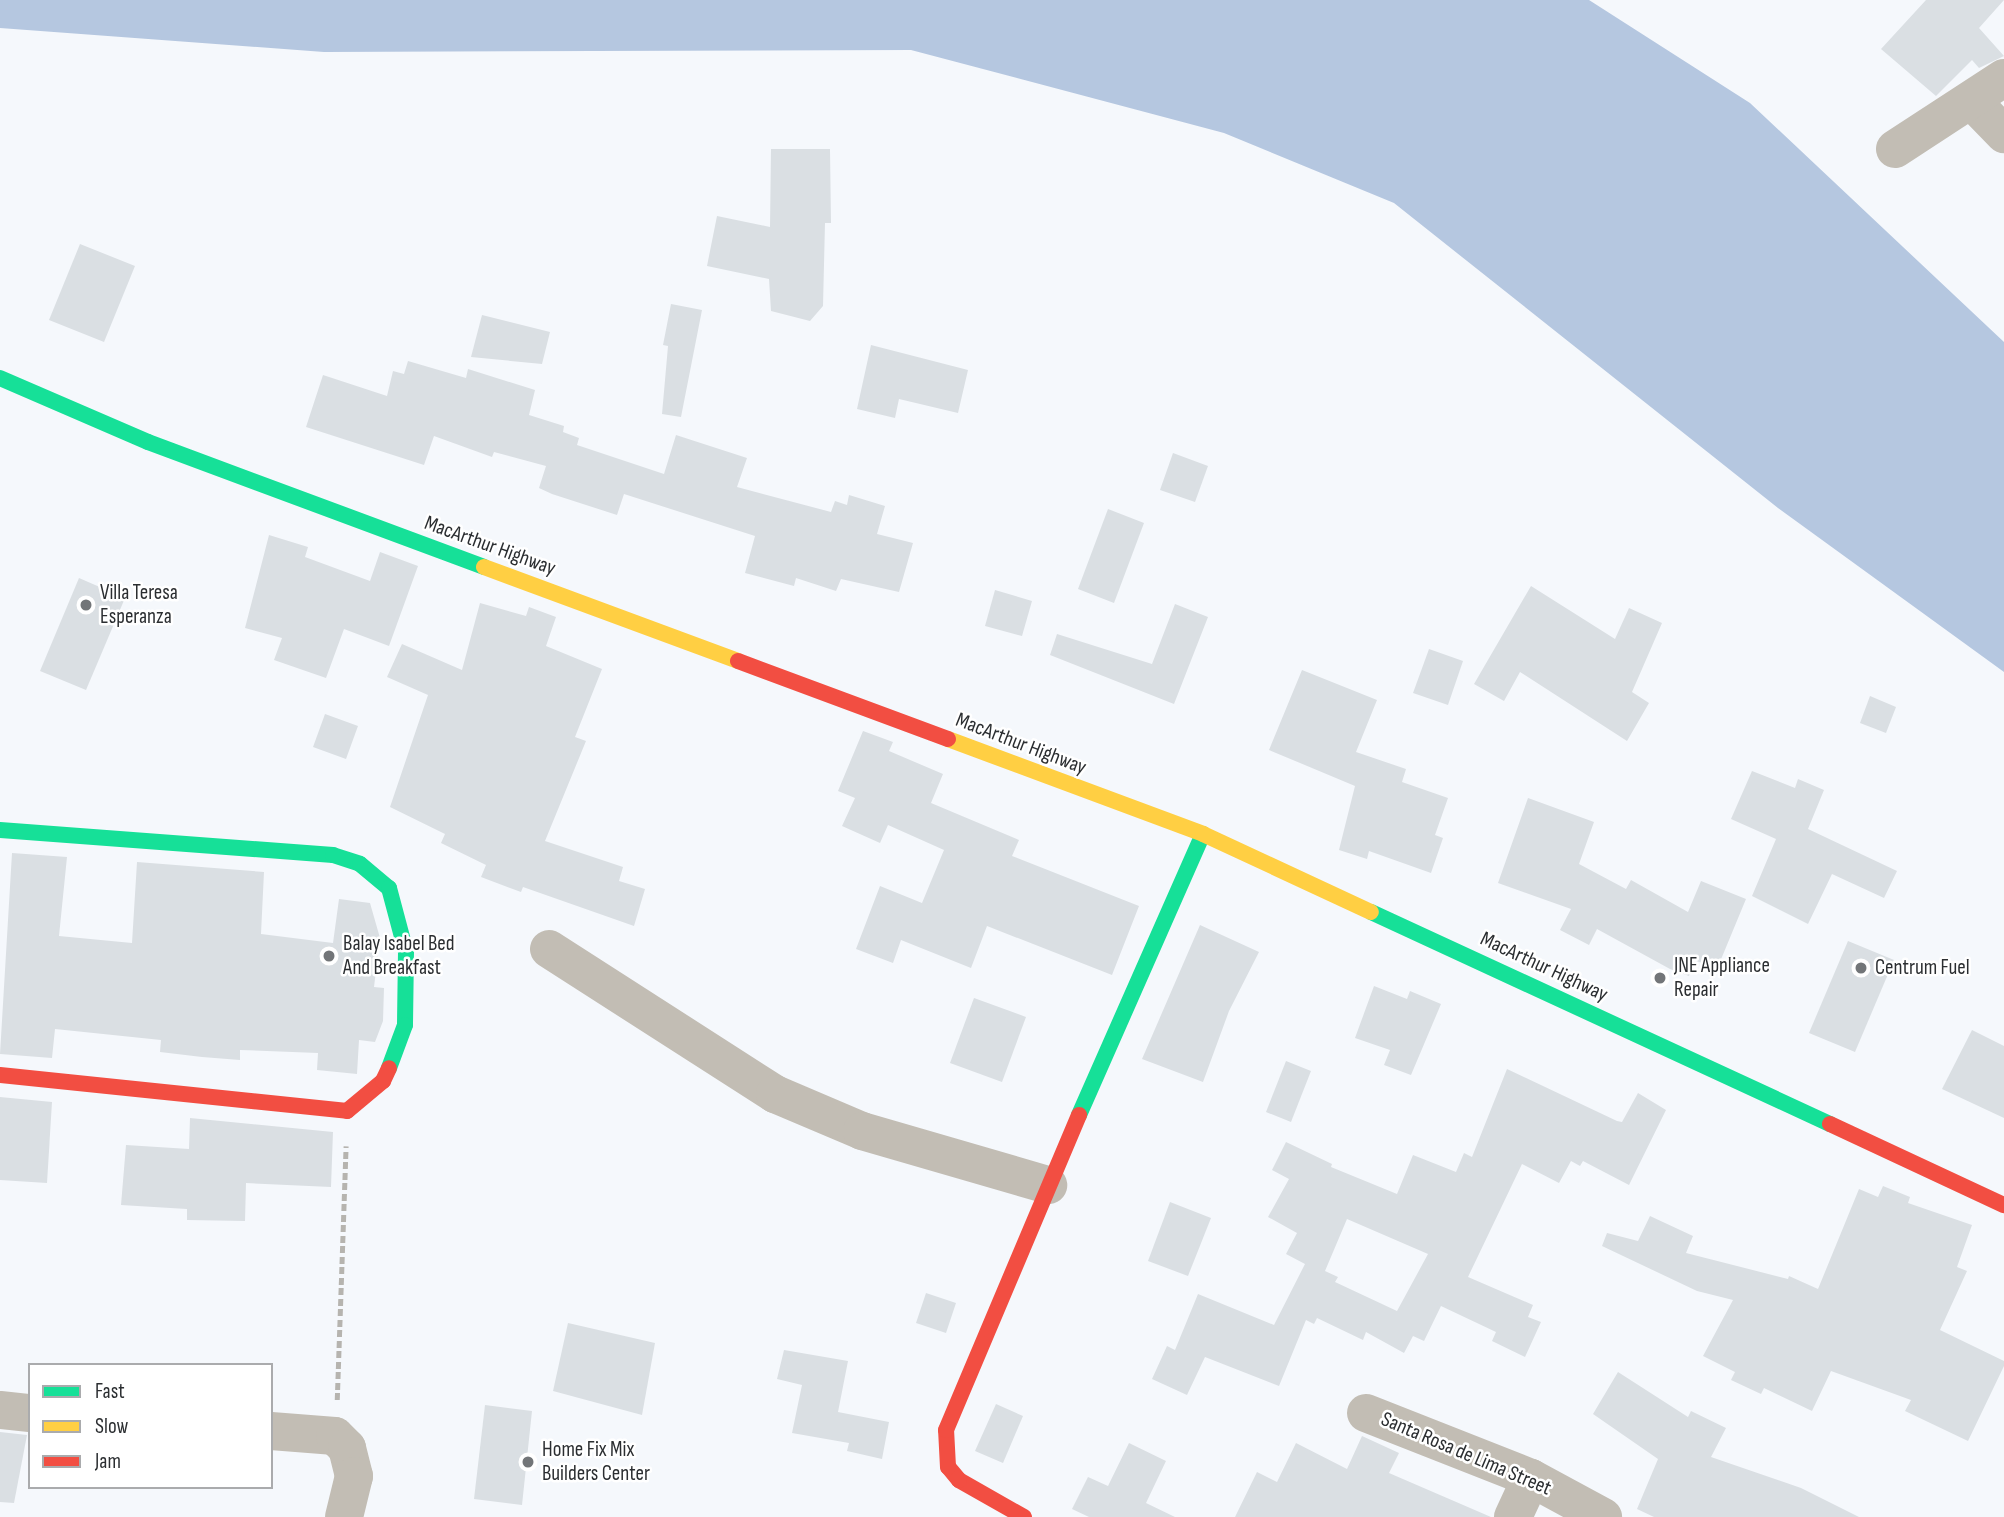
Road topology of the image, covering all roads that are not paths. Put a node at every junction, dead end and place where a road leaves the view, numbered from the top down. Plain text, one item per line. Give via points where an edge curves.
1 (2004, 78) edge
2 (1973, 102) junction
3 (2004, 134) edge
4 (1895, 149) dead end
5 (0, 378) edge
6 (0, 830) edge
7 (1203, 834) junction
8 (549, 949) dead end
9 (0, 1075) edge
10 (1048, 1185) junction
11 (2004, 1205) edge
12 (0, 1410) edge
13 (28, 1413) edge
14 (1366, 1413) dead end
15 (273, 1431) edge
16 (1531, 1478) junction
17 (344, 1517) edge
18 (1024, 1517) edge
19 (1513, 1517) edge
20 (1604, 1517) edge

1 - 2 street
2 - 3 street
2 - 4 street
5 - 7 main road, MacArthur Highway via 148,442
6 - 9 main road via 333,855 373,874 389,888 407,953 404,1025 383,1081 347,1111
7 - 10 main road
7 - 11 main road, MacArthur Highway
8 - 10 street via 775,1094 862,1131
10 - 18 main road via 946,1430 948,1467 959,1480
12 - 13 street
14 - 16 street, Santa Rosa de Lima Street
15 - 17 street via 335,1436 353,1462
16 - 19 street
16 - 20 street, Santa Rosa de Lima Street

